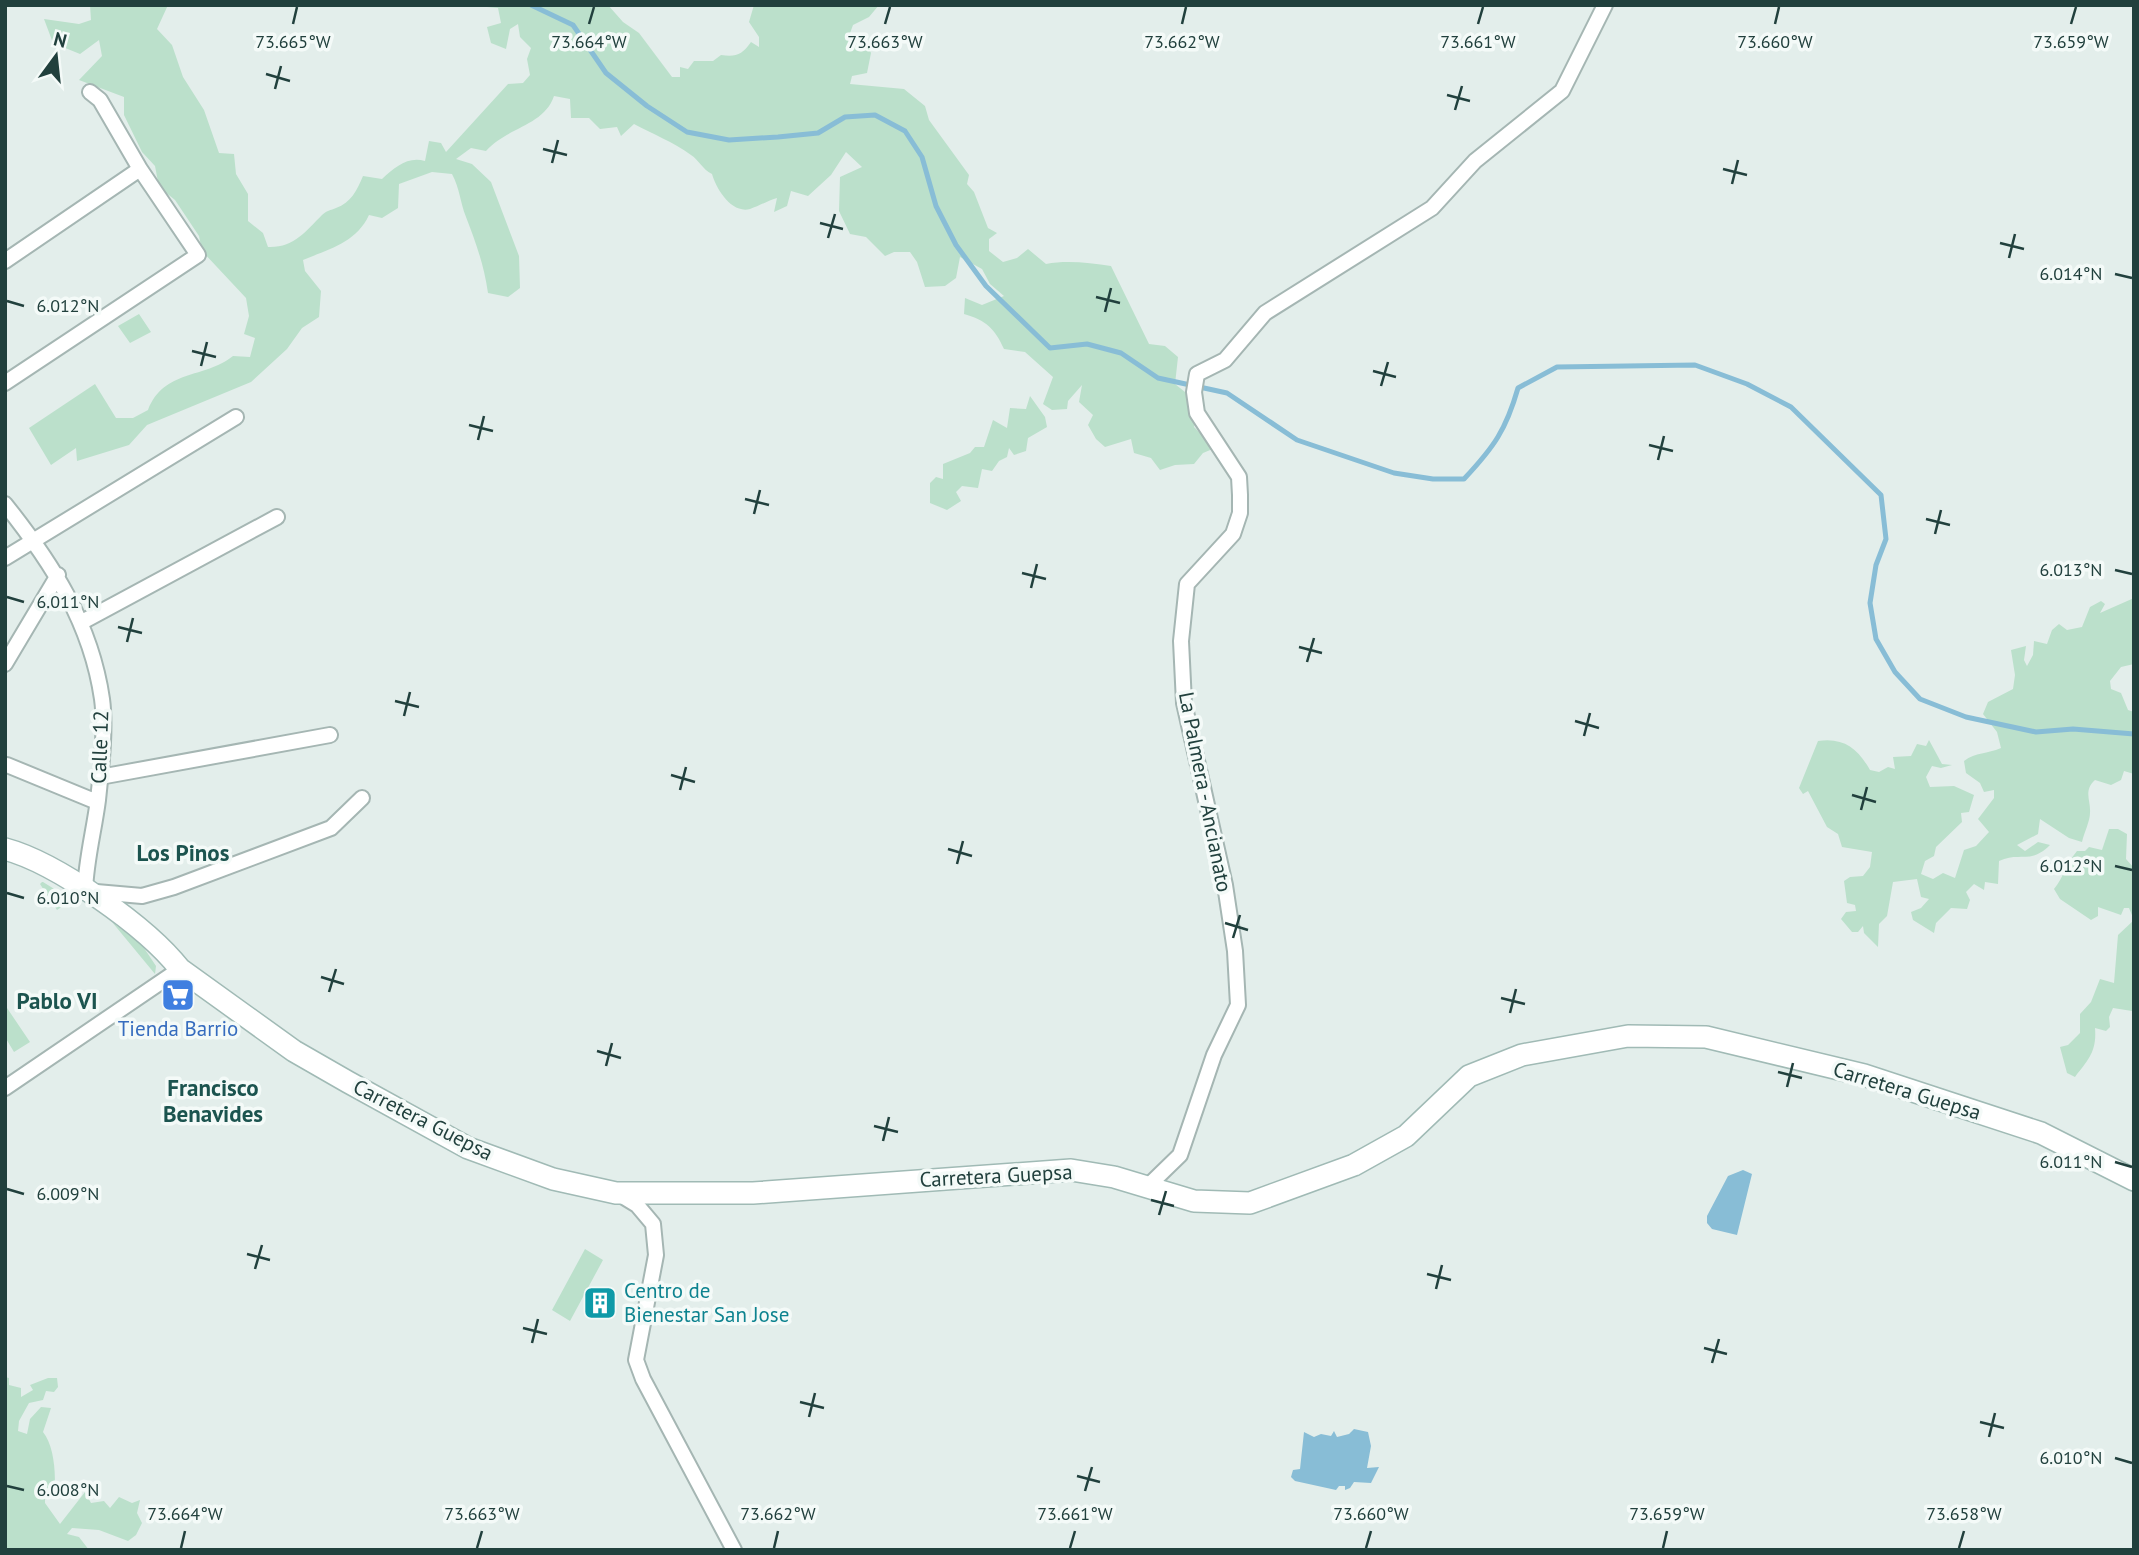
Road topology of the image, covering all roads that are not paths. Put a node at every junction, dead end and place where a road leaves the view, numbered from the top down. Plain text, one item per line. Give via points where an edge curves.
1 (1605, 5) edge
2 (90, 92) dead end
3 (140, 169) junction
4 (5, 261) edge
5 (5, 383) edge
6 (236, 417) dead end
7 (5, 504) edge
8 (277, 517) dead end
9 (33, 542) junction
10 (5, 558) edge
11 (58, 575) junction
12 (82, 622) junction
13 (5, 664) edge
14 (330, 735) dead end
15 (7, 765) dead end
16 (100, 777) junction
17 (362, 798) dead end
18 (97, 802) junction
19 (5, 849) edge
20 (85, 891) junction
21 (180, 969) junction
22 (5, 1088) edge
23 (2134, 1180) edge
24 (1145, 1189) junction
25 (617, 1192) junction
26 (734, 1550) edge

1 - 24 street, La Palmera - Ancianato via 1562,91 1475,161 1432,208 1265,313 1225,360 1197,374 1197,414 1239,477 1240,513 1233,534 1187,584 1181,641 1184,703 1225,885 1238,1005 1214,1055 1180,1154
2 - 3 street via 100,100
3 - 4 street
3 - 5 street via 198,254
6 - 9 street
7 - 9 street, Calle 12
8 - 12 street
9 - 10 street
9 - 11 street, Calle 12
11 - 12 street, Calle 12
11 - 13 street
12 - 16 street, Calle 12 via 102,701
14 - 16 street
15 - 18 street
16 - 18 street, Calle 12
17 - 20 street via 331,828 174,887 142,896
18 - 20 street, Calle 12
19 - 20 street via 51,867
20 - 21 street via 169,955
21 - 22 street
21 - 25 street, Carretera Guepsa via 294,1051 468,1147 553,1179
23 - 24 street, Carretera Guepsa via 2041,1133 1864,1074 1706,1037 1628,1036 1522,1055 1469,1076 1406,1136 1354,1165 1250,1203 1194,1201
24 - 25 street, Carretera Guepsa via 1114,1177 1072,1170 753,1193
25 - 26 street via 653,1224 656,1255 636,1360 642,1379

